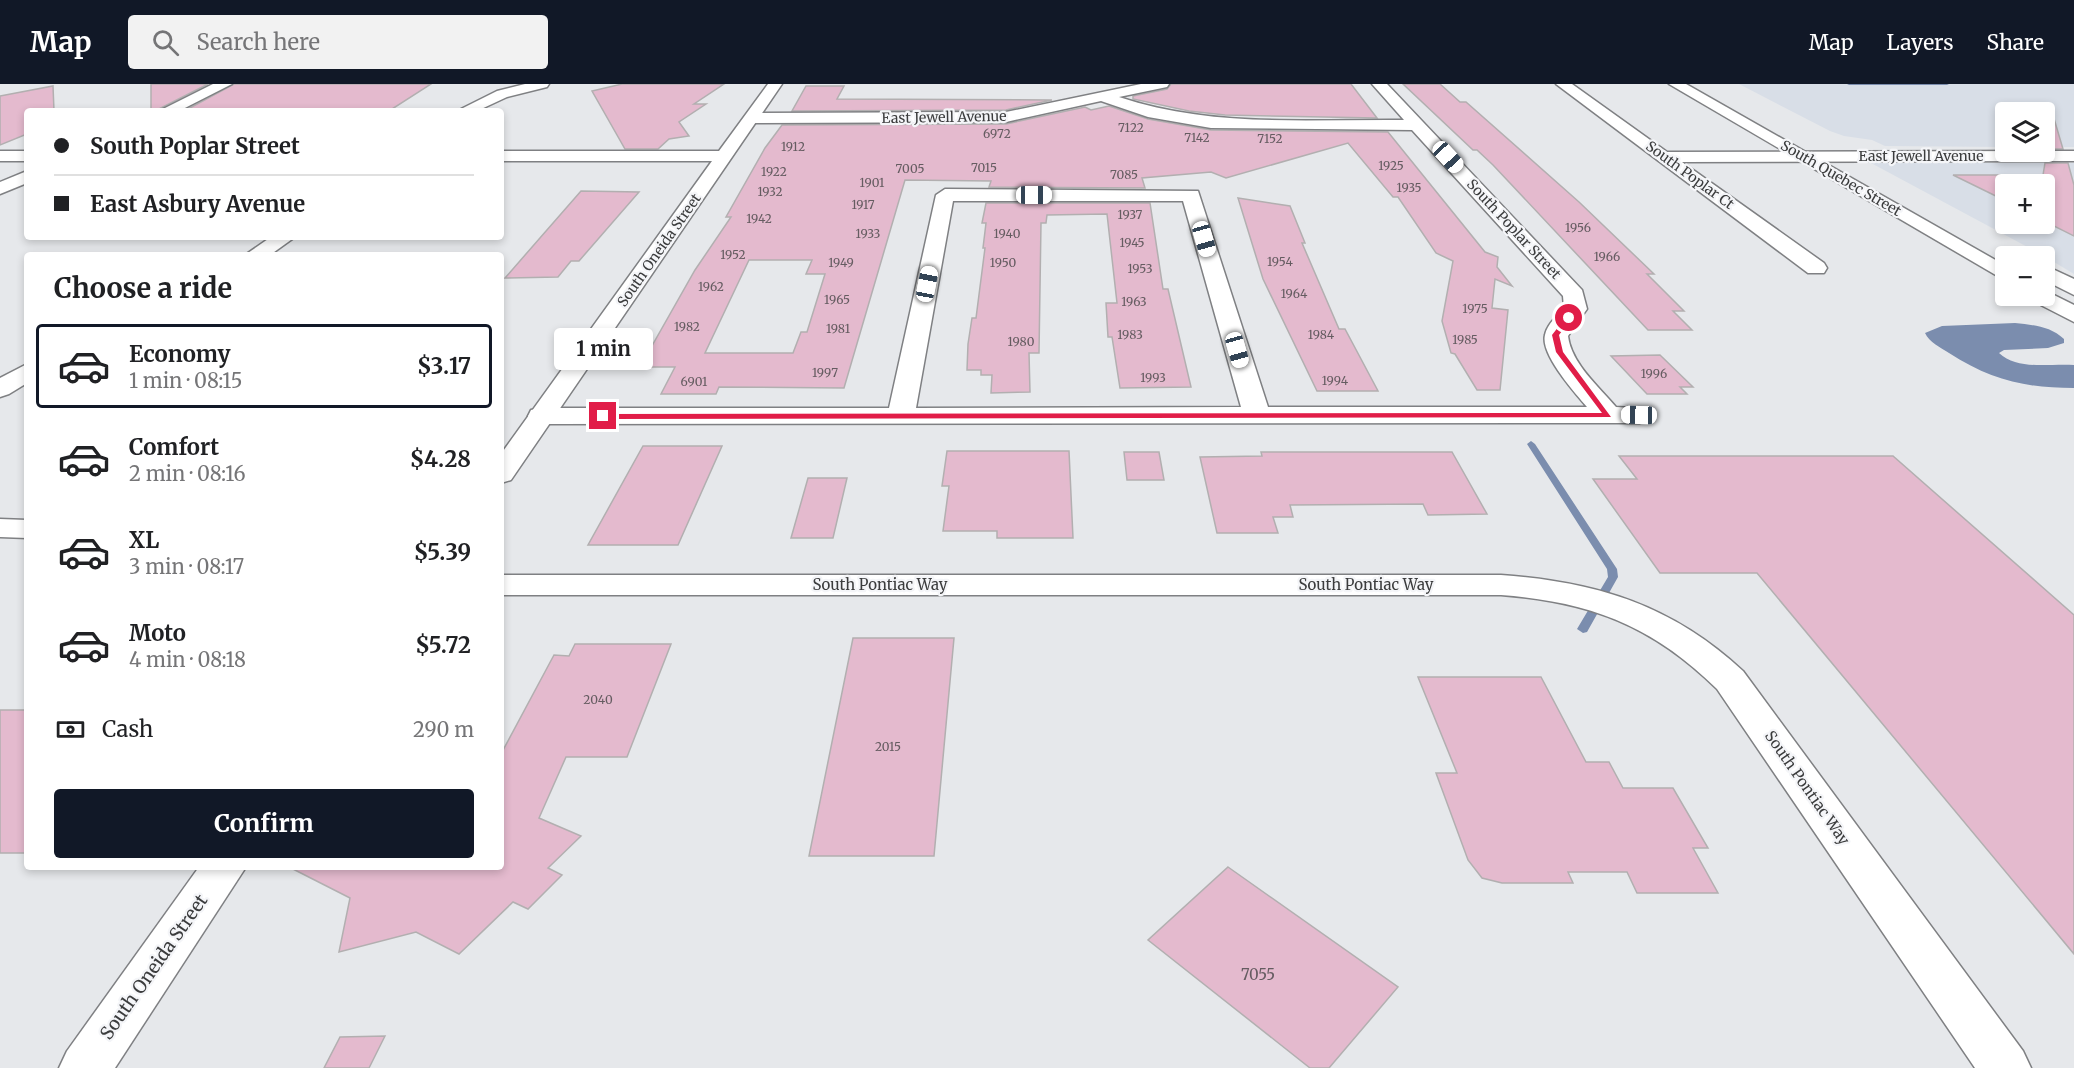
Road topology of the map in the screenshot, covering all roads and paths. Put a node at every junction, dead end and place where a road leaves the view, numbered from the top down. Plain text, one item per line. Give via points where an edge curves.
1 (225, 84) edge
2 (542, 84) edge
3 (775, 84) edge
4 (1162, 84) edge
5 (1379, 84) edge
6 (1563, 84) edge
7 (1676, 84) edge
8 (1706, 84) edge
9 (1074, 87) dead end
10 (1727, 95) dead end
11 (1103, 97) junction
12 (173, 108) edge
13 (472, 108) edge
14 (752, 118) junction
15 (1418, 125) junction
16 (1807, 148) junction
17 (0, 156) edge
18 (24, 156) edge
19 (504, 156) edge
20 (725, 156) junction
21 (1665, 156) junction
22 (1840, 156) junction
23 (2074, 156) edge
24 (1871, 174) dead end
25 (24, 177) edge
26 (0, 189) edge
27 (280, 240) edge
28 (260, 252) edge
29 (1816, 268) dead end
30 (1995, 268) edge
31 (2055, 277) edge
32 (2074, 288) edge
33 (2055, 304) edge
34 (2074, 315) edge
35 (24, 374) edge
36 (0, 389) edge
37 (1608, 415) junction
38 (1639, 415) dead end
39 (541, 416) junction
40 (901, 416) junction
41 (1257, 416) junction
42 (504, 470) edge
43 (0, 528) edge
44 (24, 529) edge
45 (504, 585) edge
46 (222, 870) edge
47 (85, 1068) edge
48 (2005, 1068) edge

1 - 12 street
2 - 13 street via 502,94
3 - 14 street, South Oneida Street
4 - 11 street
5 - 15 street, South Poplar Street
6 - 21 street, South Poplar Ct
7 - 16 street, South Quebec Street
8 - 10 street
9 - 11 street
11 - 14 street, East Jewell Avenue via 1006,117
11 - 15 street via 1148,112 1211,123
14 - 20 street, South Oneida Street
15 - 37 street, South Poplar Street via 1574,296 1576,309 1556,335 1556,343 1566,362
16 - 21 street, East Jewell Avenue
16 - 22 street, East Jewell Avenue
16 - 30 street, South Quebec Street
17 - 18 street
19 - 20 street
20 - 39 street, South Oneida Street
21 - 29 street, South Poplar Ct
22 - 23 street, East Jewell Avenue
22 - 24 street, South Quebec Street
25 - 26 street
27 - 28 street
31 - 32 street
33 - 34 street
35 - 36 street
37 - 38 street
37 - 41 street
39 - 40 street
39 - 42 street, South Oneida Street
40 - 41 street
40 - 41 street via 945,195 1191,195
43 - 44 street
45 - 48 street, South Pontiac Way via 1501,585 1557,590 1605,602 1648,618 1683,638 1730,680
46 - 47 street, South Oneida Street

